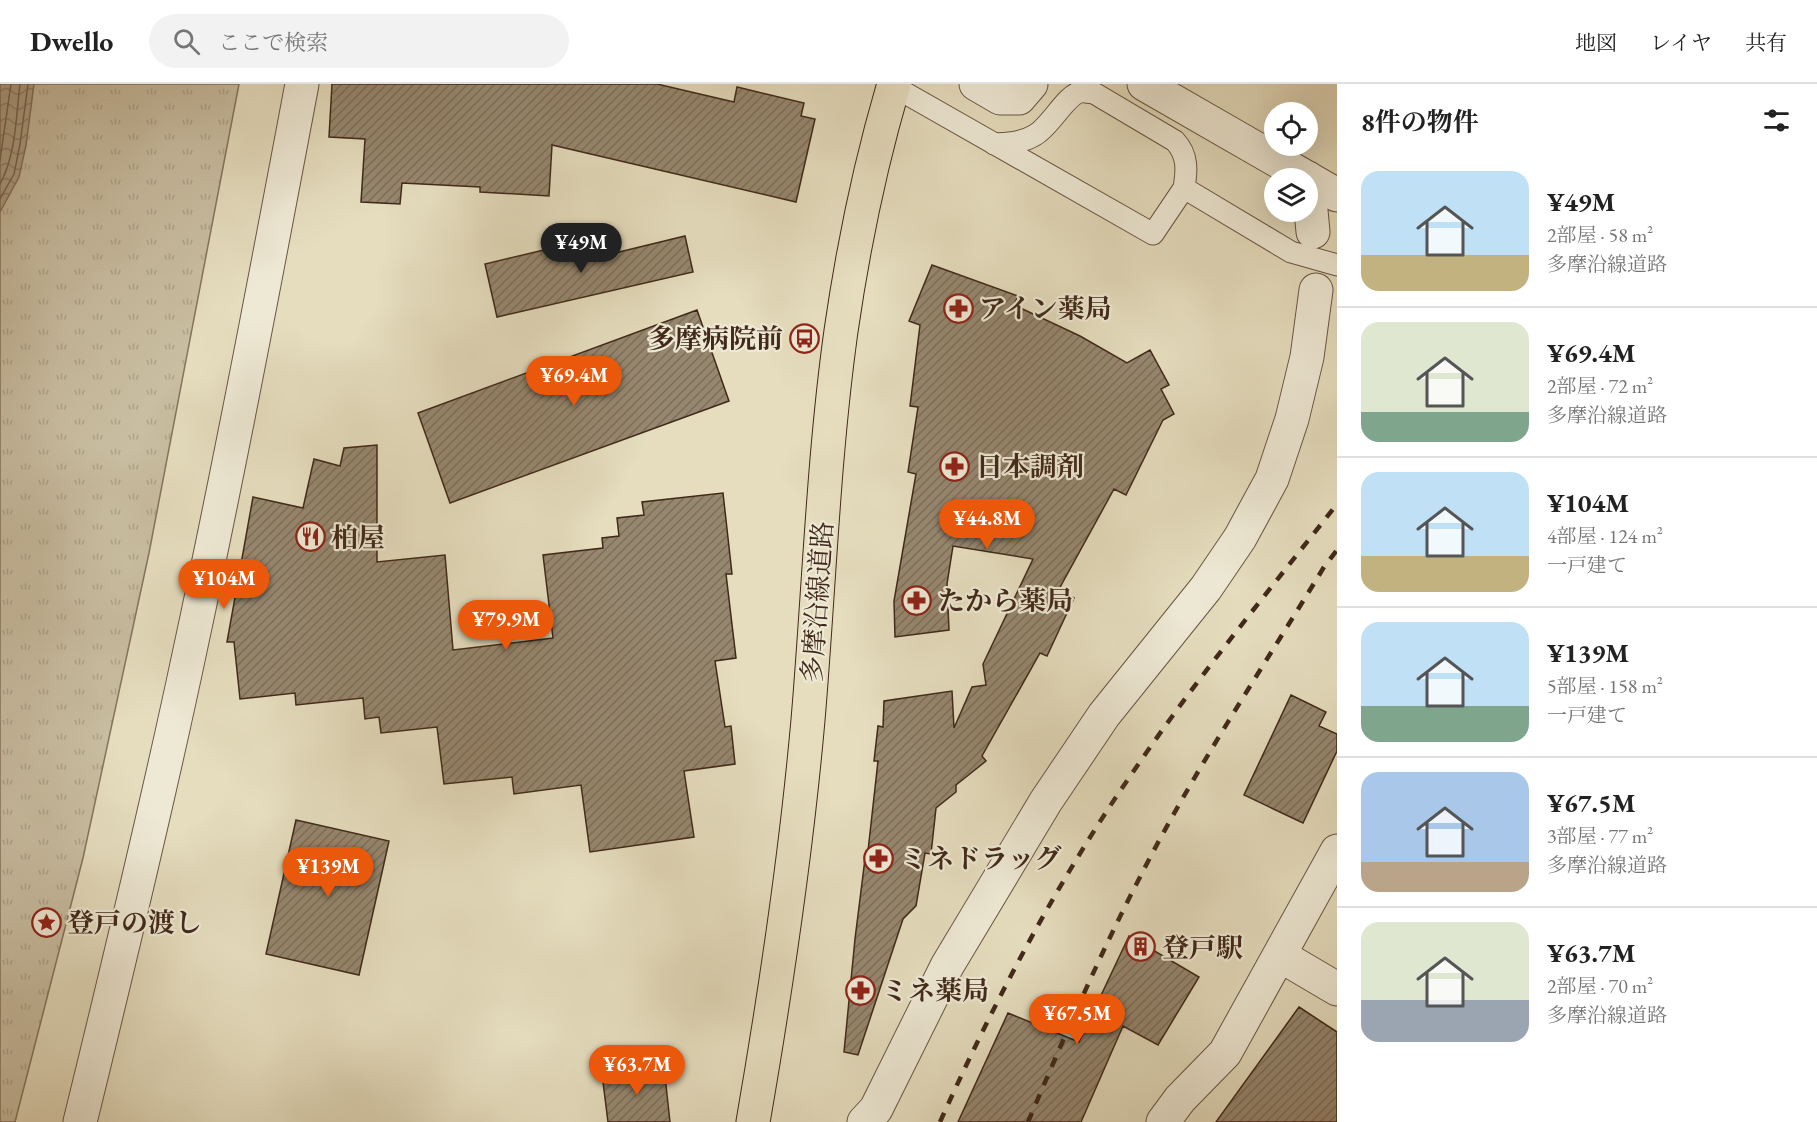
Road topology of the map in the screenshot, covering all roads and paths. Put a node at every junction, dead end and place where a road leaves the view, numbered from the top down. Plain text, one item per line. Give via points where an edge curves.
1 (302, 84) edge
2 (976, 84) edge
3 (1031, 84) edge
4 (1144, 84) edge
5 (893, 85) edge
6 (993, 144) junction
7 (1291, 168) edge
8 (1318, 184) edge
9 (1184, 188) junction
10 (1337, 195) edge
11 (1312, 222) edge
12 (1313, 232) dead end
13 (1337, 265) edge
14 (1316, 290) dead end
15 (1337, 851) edge
16 (1281, 956) junction
17 (1337, 989) edge
18 (80, 1122) edge
19 (753, 1122) edge
20 (864, 1122) edge
21 (1163, 1122) edge

1 - 18 street via 189,654
2 - 3 street via 1000,98 1020,98
4 - 7 street
5 - 6 lane
5 - 19 main road, 多摩沿線道路 via 863,205 841,332 792,868 776,992
6 - 9 lane via 1153,234
6 - 9 lane via 1016,143 1036,134 1053,120 1067,100 1079,92 1094,93 1175,141 1186,162
8 - 10 street
9 - 13 lane via 1291,252
11 - 12 street
14 - 20 street via 1307,357 1292,419 1272,479 1240,538 1206,588 1104,715 1046,801 947,966 876,1109
15 - 16 street
16 - 17 street
16 - 21 street via 1226,1053

